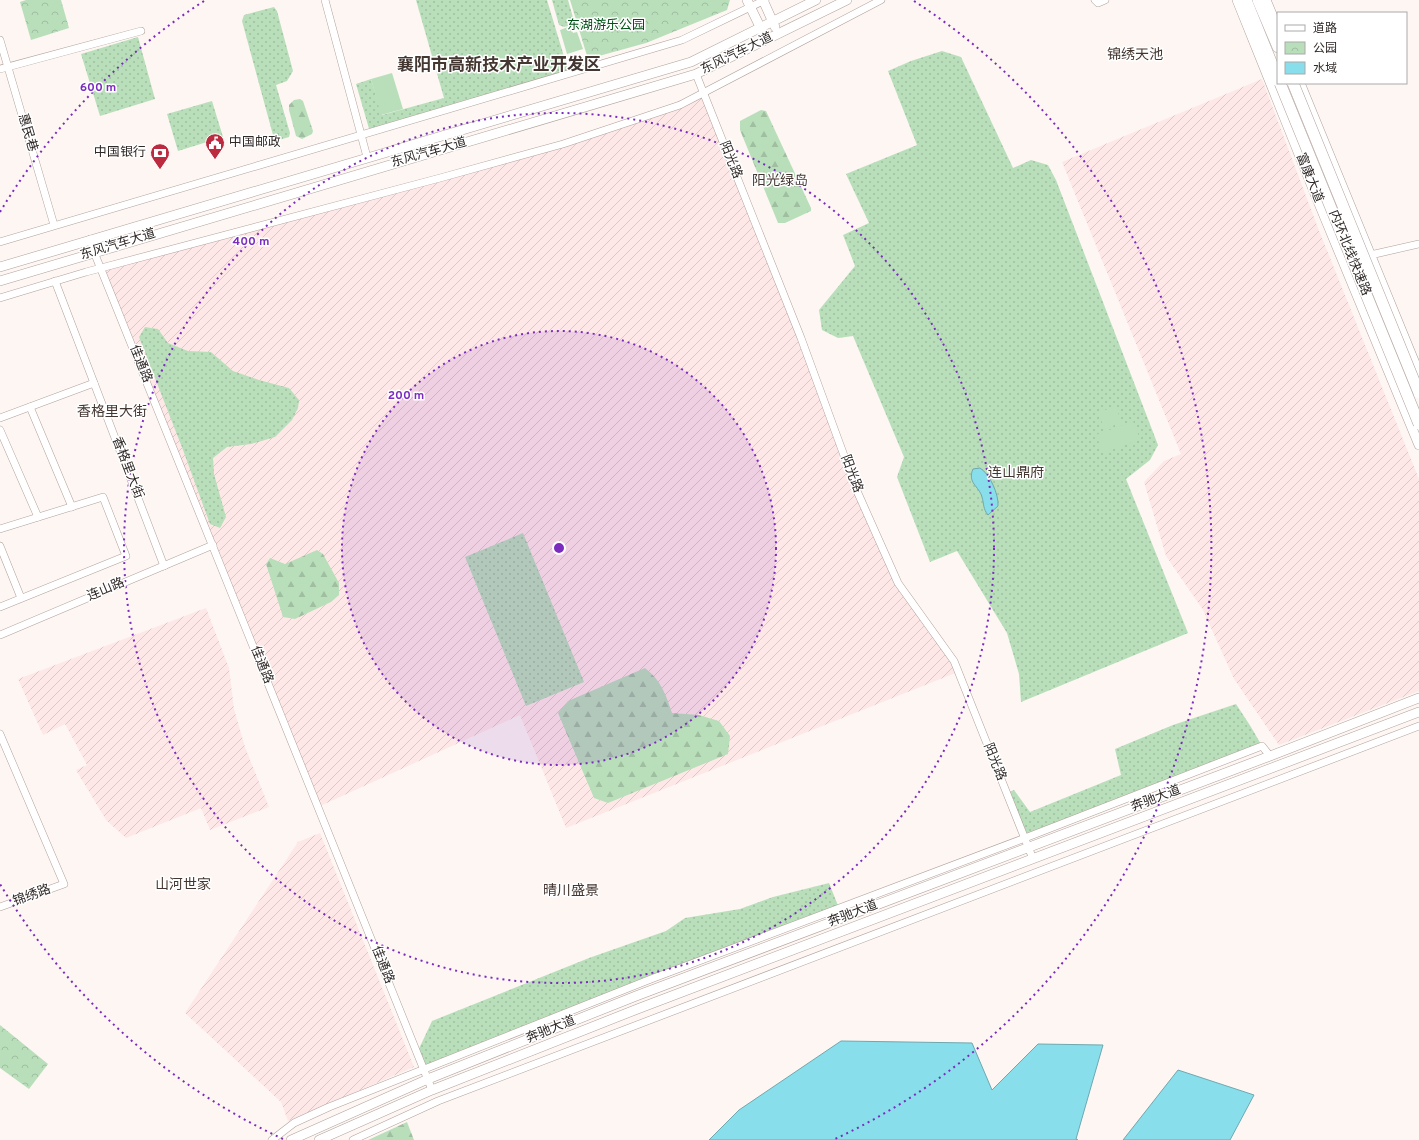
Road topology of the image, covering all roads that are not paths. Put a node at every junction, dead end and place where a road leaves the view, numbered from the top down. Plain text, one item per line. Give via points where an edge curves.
1 (325, 0) edge
2 (764, 0) edge
3 (816, 0) edge
4 (847, 0) edge
5 (881, 0) edge
6 (1095, 0) edge
7 (1105, 0) edge
8 (1238, 0) edge
9 (1246, 0) edge
10 (1258, 0) edge
11 (1266, 0) edge
12 (749, 3) edge
13 (773, 22) junction
14 (1277, 27) edge
15 (760, 28) junction
16 (141, 31) dead end
17 (778, 33) junction
18 (0, 40) edge
19 (766, 40) junction
20 (1277, 46) edge
21 (8, 67) junction
22 (0, 69) edge
23 (696, 74) junction
24 (1277, 77) edge
25 (1280, 84) edge
26 (1293, 84) edge
27 (1300, 84) edge
28 (703, 92) junction
29 (361, 135) junction
30 (367, 157) junction
31 (54, 225) junction
32 (90, 239) junction
33 (0, 242) edge
34 (1419, 244) edge
35 (94, 252) junction
36 (1370, 254) junction
37 (1345, 264) junction
38 (0, 267) edge
39 (101, 268) junction
40 (0, 281) edge
41 (55, 281) junction
42 (0, 298) edge
43 (1419, 373) edge
44 (94, 383) junction
45 (1419, 393) edge
46 (30, 408) junction
47 (0, 418) edge
48 (1419, 424) edge
49 (0, 430) edge
50 (1419, 445) edge
51 (72, 507) junction
52 (38, 517) junction
53 (0, 529) edge
54 (213, 545) junction
55 (0, 546) edge
56 (164, 566) junction
57 (21, 598) junction
58 (0, 605) edge
59 (0, 634) edge
60 (1419, 698) edge
61 (1419, 712) edge
62 (1419, 726) edge
63 (0, 734) edge
64 (1270, 756) junction
65 (1137, 820) junction
66 (1142, 832) junction
67 (1025, 838) junction
68 (1029, 848) junction
69 (1033, 859) junction
70 (0, 907) edge
71 (424, 1068) junction
72 (428, 1079) junction
73 (432, 1090) junction
74 (272, 1140) edge
75 (292, 1140) edge
76 (319, 1140) edge
77 (353, 1140) edge

1 - 29 street
2 - 12 street
2 - 13 main road
3 - 13 main road, 东风汽车大道
4 - 17 main road, 东风汽车大道
5 - 28 street
6 - 7 street via 1098,3
8 - 37 main road, 富康大道
9 - 24 highway
10 - 20 highway
11 - 14 main road
12 - 15 main road
12 - 29 street via 682,40
13 - 15 main road, 东风汽车大道
13 - 17 main road
15 - 19 main road
15 - 30 main road, 东风汽车大道 via 691,62
16 - 21 street
17 - 19 main road, 东风汽车大道
18 - 21 street, 惠民巷
19 - 23 main road, 东风汽车大道
21 - 22 street
21 - 31 street, 惠民巷
23 - 28 street, 阳光路
23 - 35 main road, 东风汽车大道
25 - 48 highway, 内环北线快速路, bridge
26 - 45 highway, 内环北线快速路, bridge
27 - 36 main road, 富康大道
28 - 39 street via 680,105 562,144
28 - 67 street, 阳光路 via 857,491 898,583 954,661
29 - 30 street
29 - 31 street
30 - 32 main road, 东风汽车大道
31 - 33 street
32 - 35 street, 佳通路
32 - 38 main road, 东风汽车大道
34 - 36 street
35 - 39 street, 佳通路
35 - 40 main road, 东风汽车大道
36 - 37 street
36 - 43 main road, 富康大道
37 - 50 main road, 富康大道
39 - 41 street
39 - 54 street, 佳通路
41 - 42 street
41 - 44 street, 香格里大街
44 - 46 street
44 - 56 street, 香格里大街
46 - 47 street
46 - 51 street
49 - 52 street
51 - 52 street
51 - 57 street via 103,497 126,556
52 - 53 street
54 - 56 street, 连山路
54 - 71 street, 佳通路
55 - 57 street
56 - 59 street, 连山路
57 - 58 street
60 - 64 main road, 奔驰大道
61 - 65 main road, 奔驰大道
62 - 66 street
63 - 70 street, 锦绣路 via 64,884
64 - 67 street via 1262,746
64 - 68 main road, 奔驰大道
65 - 66 street
65 - 69 main road, 奔驰大道
66 - 77 street via 438,1101
67 - 68 street, 阳光路
67 - 71 street
68 - 69 street, 阳光路
68 - 72 main road, 奔驰大道 via 636,996
69 - 73 main road, 奔驰大道
71 - 72 street, 佳通路
71 - 74 street via 294,1123
72 - 73 street, 佳通路
72 - 75 main road, 奔驰大道
73 - 76 main road, 奔驰大道

